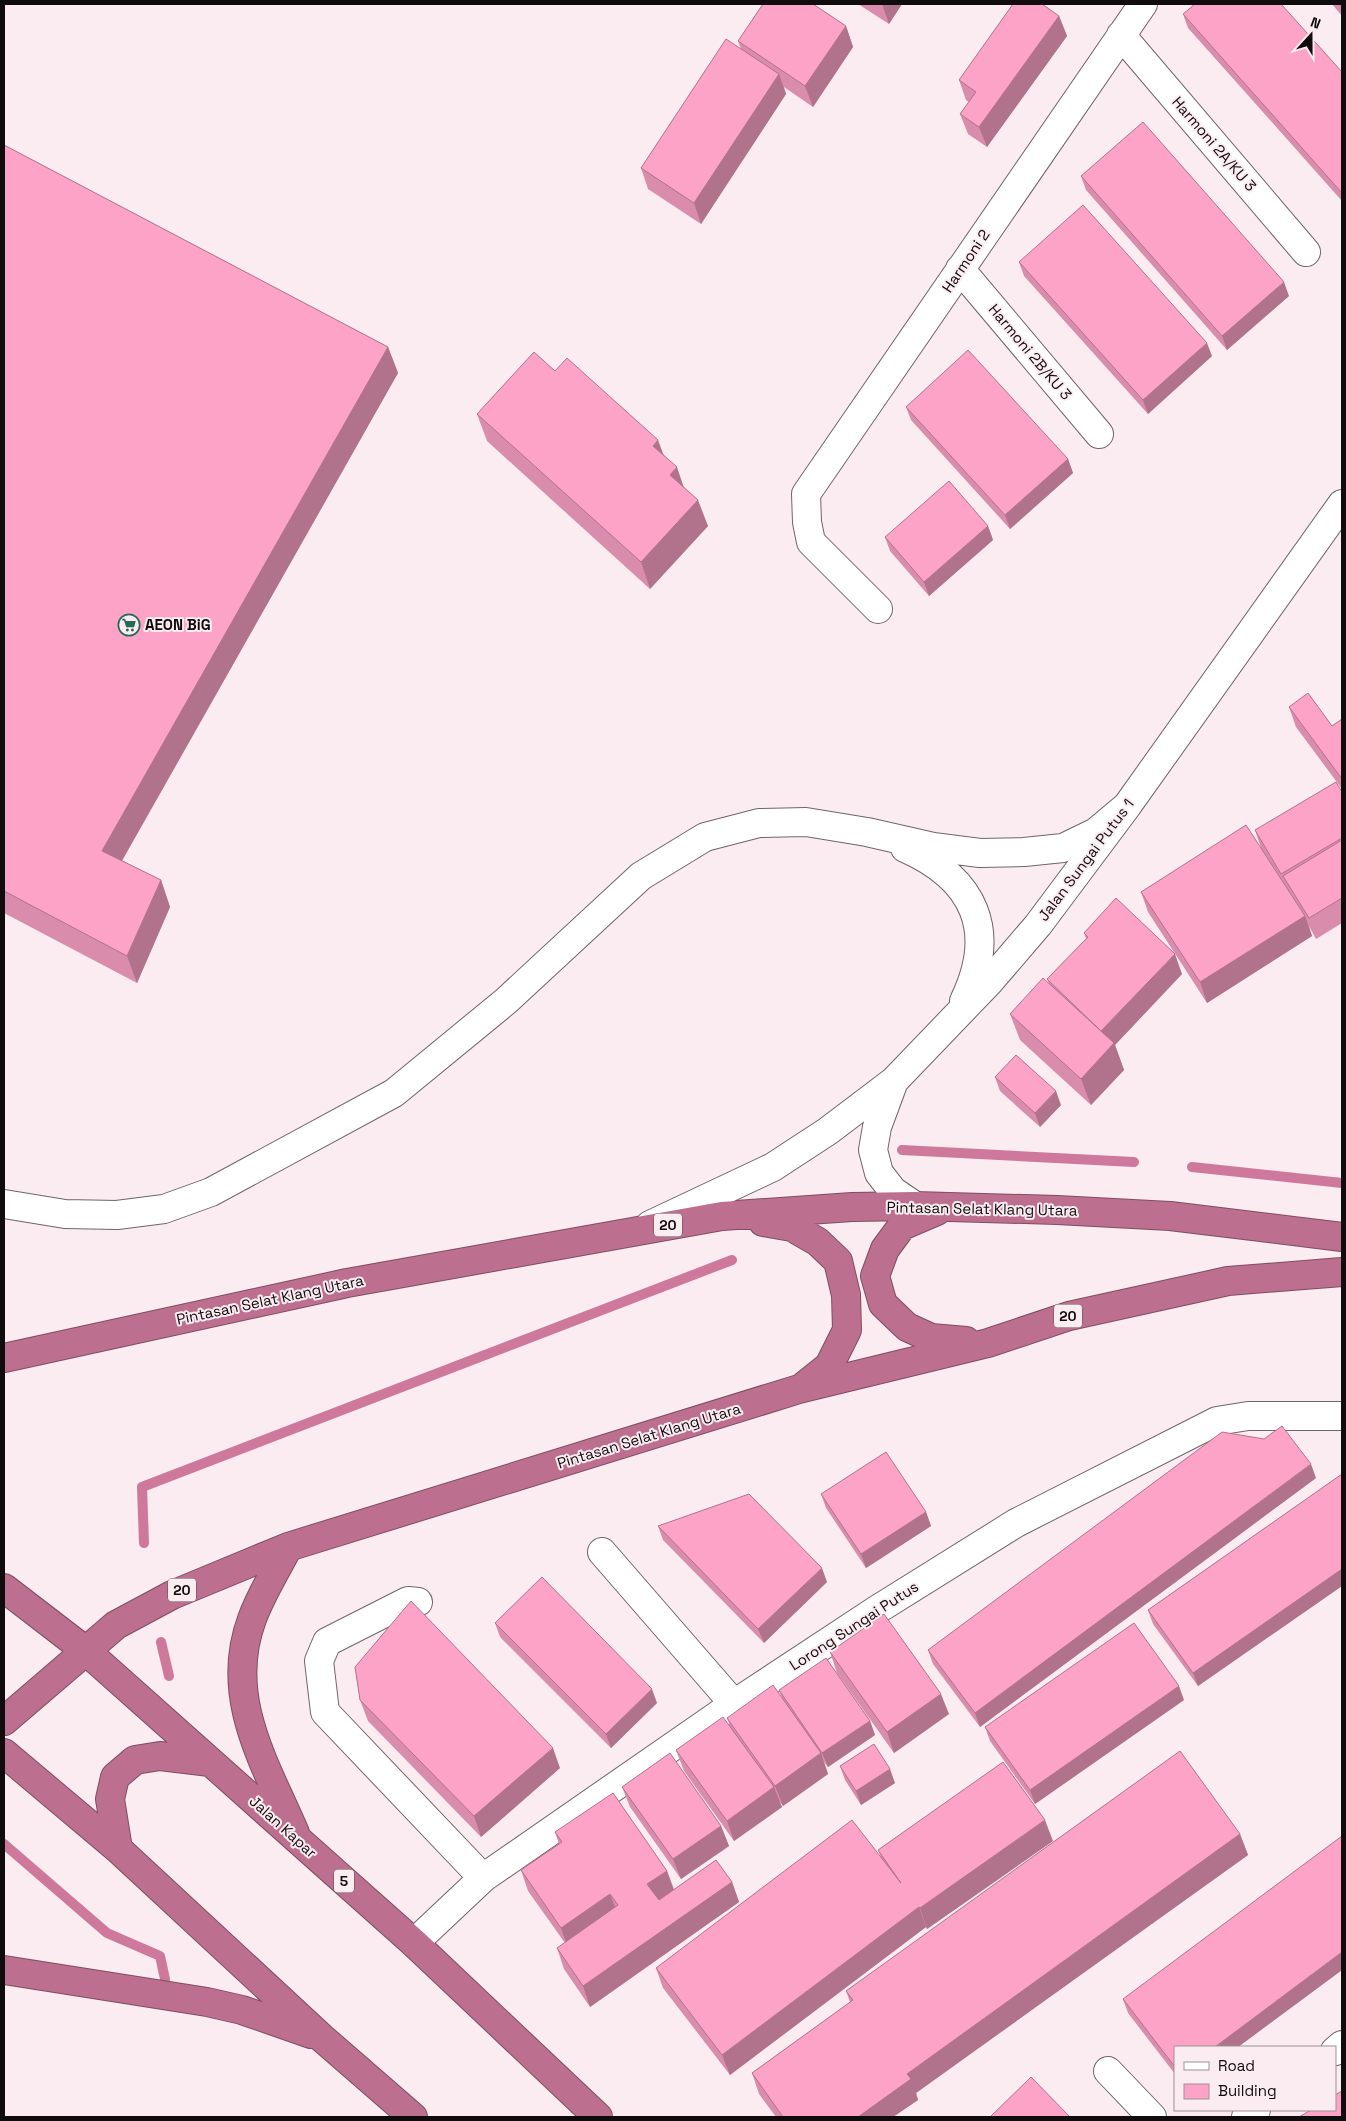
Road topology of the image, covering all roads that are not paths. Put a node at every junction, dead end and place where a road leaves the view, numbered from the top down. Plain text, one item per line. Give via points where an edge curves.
1 (1143, 4) edge
2 (1121, 35) junction
3 (1306, 252) dead end
4 (960, 270) junction
5 (1099, 434) dead end
6 (1342, 504) edge
7 (878, 609) dead end
8 (1126, 806) junction
9 (867, 832) junction
10 (957, 1017) junction
11 (894, 1081) junction
12 (4, 1204) edge
13 (915, 1206) junction
14 (944, 1208) junction
15 (722, 1216) junction
16 (637, 1231) junction
17 (1342, 1237) edge
18 (1342, 1272) edge
19 (988, 1343) junction
20 (4, 1358) edge
21 (799, 1390) junction
22 (1342, 1416) edge
23 (288, 1547) junction
24 (602, 1552) dead end
25 (4, 1588) edge
26 (418, 1602) dead end
27 (86, 1651) junction
28 (734, 1704) junction
29 (4, 1721) edge
30 (4, 1753) edge
31 (210, 1762) junction
32 (297, 1839) junction
33 (118, 1849) junction
34 (483, 1878) junction
35 (414, 1943) junction
36 (4, 1970) edge
37 (322, 2038) junction
38 (1108, 2071) dead end
39 (413, 2117) edge
40 (598, 2117) edge
41 (1152, 2117) edge

1 - 2 street, Harmoni 2
2 - 3 street, Harmoni 2A/KU 3
2 - 4 street, Harmoni 2
4 - 5 street, Harmoni 2B/KU 3
4 - 7 street, Harmoni 2 via 806,494 811,542
6 - 8 street, Jalan Sungai Putus 1
8 - 9 street via 1096,832 1063,848 1024,852 980,853 933,847
8 - 10 street, Jalan Sungai Putus 1 via 1038,925
9 - 10 street via 925,857 950,876 970,901 980,927 979,962
9 - 12 street via 806,822 759,823 705,837 641,876 506,1001 394,1093 211,1192 164,1209 117,1215 65,1214
10 - 11 street, Jalan Sungai Putus 1
11 - 13 street, Jalan Sungai Putus 1 via 876,1127 873,1150 879,1173 893,1191
11 - 16 street via 828,1131 772,1167
13 - 14 highway, Pintasan Selat Klang Utara / 20
13 - 15 highway, Pintasan Selat Klang Utara / 20
14 - 17 highway, Pintasan Selat Klang Utara / 20 via 1170,1216
14 - 19 highway via 902,1226 885,1249 875,1276 883,1304 907,1327 931,1338
15 - 16 highway, Pintasan Selat Klang Utara / 20
15 - 21 highway via 792,1227 818,1242 838,1261 846,1295 847,1330 830,1366
16 - 20 highway, Pintasan Selat Klang Utara / 20 via 346,1283
18 - 19 highway, Pintasan Selat Klang Utara / 20 via 1228,1281 1070,1316
19 - 21 highway, Pintasan Selat Klang Utara / 20
21 - 23 highway, Pintasan Selat Klang Utara / 20
22 - 28 street, Lorong Sungai Putus via 1248,1416 1217,1422 1178,1439 1016,1523
23 - 27 highway, Pintasan Selat Klang Utara / 20 via 172,1595 116,1624
23 - 32 highway via 252,1619 242,1656 241,1688 249,1725
24 - 28 street
25 - 27 highway, Jalan Kapar / 5
26 - 34 street via 408,1601 327,1642 320,1661 325,1712
27 - 29 highway, Pintasan Selat Klang Utara / 20
27 - 31 highway, Jalan Kapar / 5
28 - 34 street, Lorong Sungai Putus
30 - 33 highway
31 - 32 highway, Jalan Kapar / 5
31 - 33 highway via 160,1756 135,1760 115,1777 110,1799
32 - 35 highway, Jalan Kapar / 5
33 - 37 highway
34 - 35 street, Lorong Sungai Putus
35 - 40 highway, Jalan Kapar / 5
36 - 37 highway via 207,2002 242,2010
37 - 39 highway
38 - 41 street

